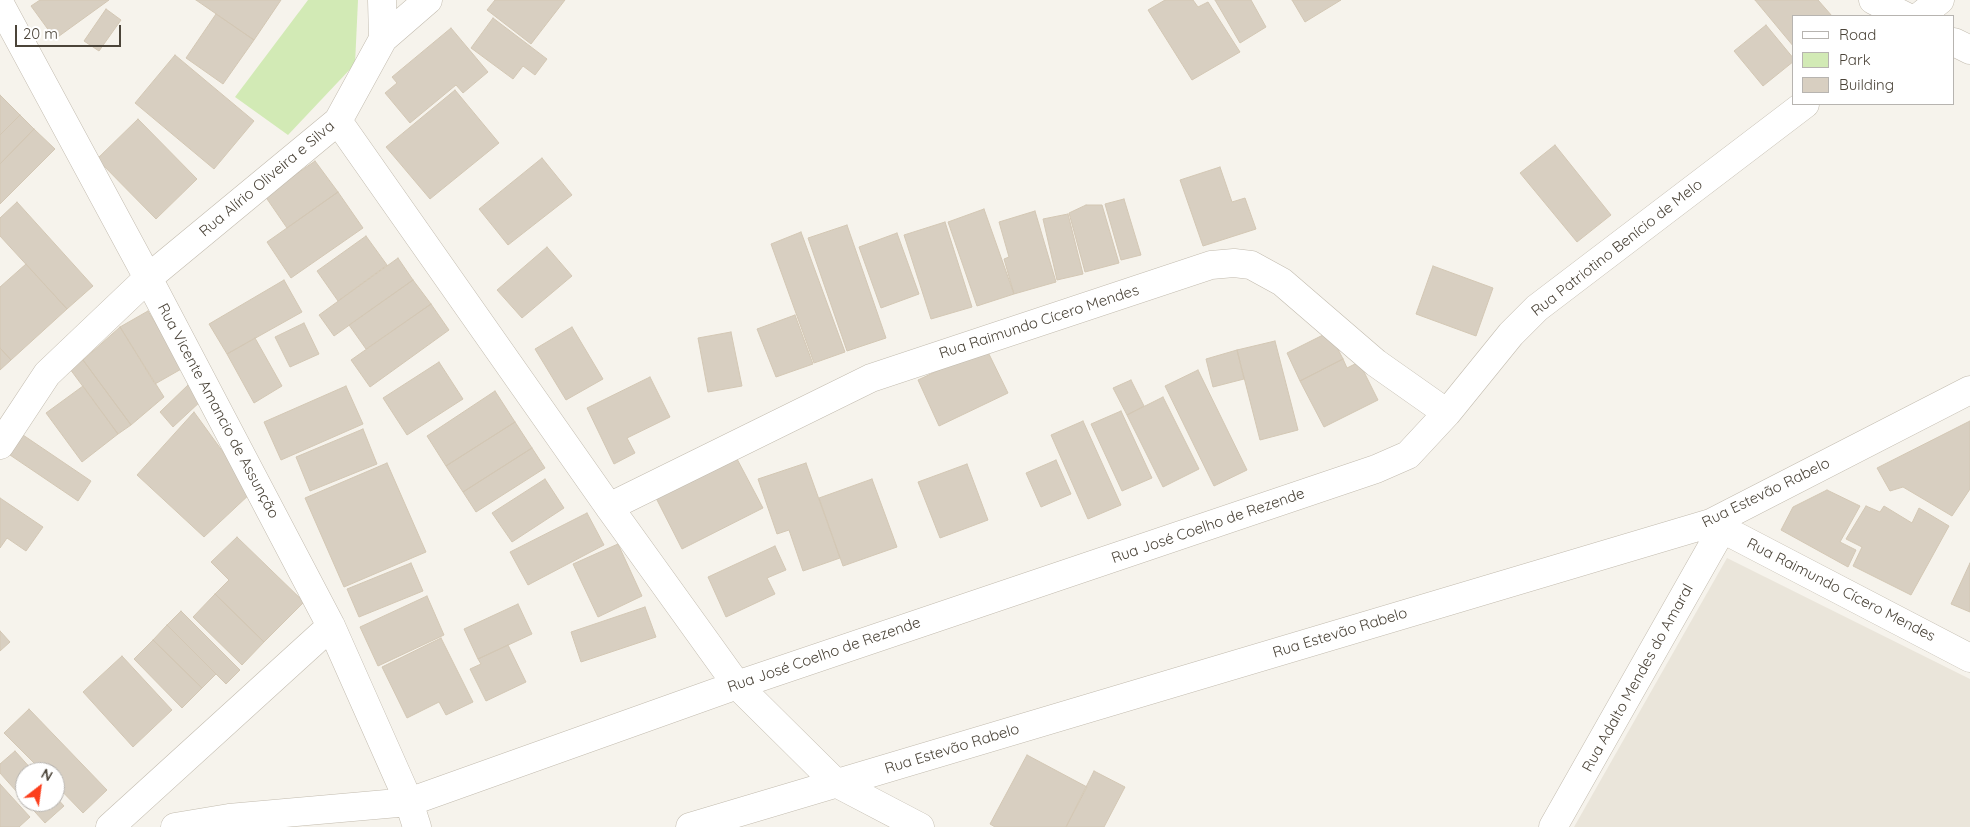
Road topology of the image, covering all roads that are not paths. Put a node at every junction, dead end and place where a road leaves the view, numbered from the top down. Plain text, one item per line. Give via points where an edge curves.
1 (382, 0) edge
2 (428, 0) edge
3 (1873, 0) edge
4 (1940, 0) edge
5 (0, 4) edge
6 (1903, 15) edge
7 (1921, 15) edge
8 (383, 39) junction
9 (1955, 42) edge
10 (1970, 50) edge
11 (1804, 105) edge
12 (338, 120) junction
13 (148, 278) junction
14 (1970, 390) edge
15 (1447, 413) junction
16 (0, 445) edge
17 (609, 507) junction
18 (1716, 526) junction
19 (331, 626) junction
20 (1970, 658) edge
21 (737, 685) junction
22 (836, 784) junction
23 (413, 814) edge
24 (110, 827) edge
25 (175, 827) edge
26 (690, 827) edge
27 (920, 827) edge
28 (1553, 827) edge

1 - 8 street
2 - 8 street, Rua Alírio Oliveira e Silva
3 - 6 street
4 - 7 street
5 - 13 street, Rua Vicente Amancio de Assunção
8 - 12 street, Rua Alírio Oliveira e Silva
9 - 10 street
11 - 15 street, Rua Patriotino Benício de Melo via 1537,308 1511,334
12 - 13 street, Rua Alírio Oliveira e Silva
12 - 17 street
13 - 16 street, Rua Alírio Oliveira e Silva via 47,374
13 - 19 street, Rua Vicente Amancio de Assunção
14 - 18 street, Rua Estevão Rabelo
15 - 17 street, Rua Raimundo Cícero Mendes via 1376,363 1282,282 1251,265 1234,262 1211,265 871,378
15 - 21 street, Rua José Coelho de Rezende via 1408,455 1376,469
17 - 21 street
18 - 20 street, Rua Raimundo Cícero Mendes
18 - 22 street, Rua Estevão Rabelo
18 - 28 street, Rua Adalto Mendes do Amaral
19 - 23 street, Rua Vicente Amancio de Assunção
19 - 24 street
21 - 22 street
21 - 23 street, Rua José Coelho de Rezende
22 - 26 street, Rua Estevão Rabelo
22 - 27 street
23 - 25 street, Rua José Coelho de Rezende via 228,818

